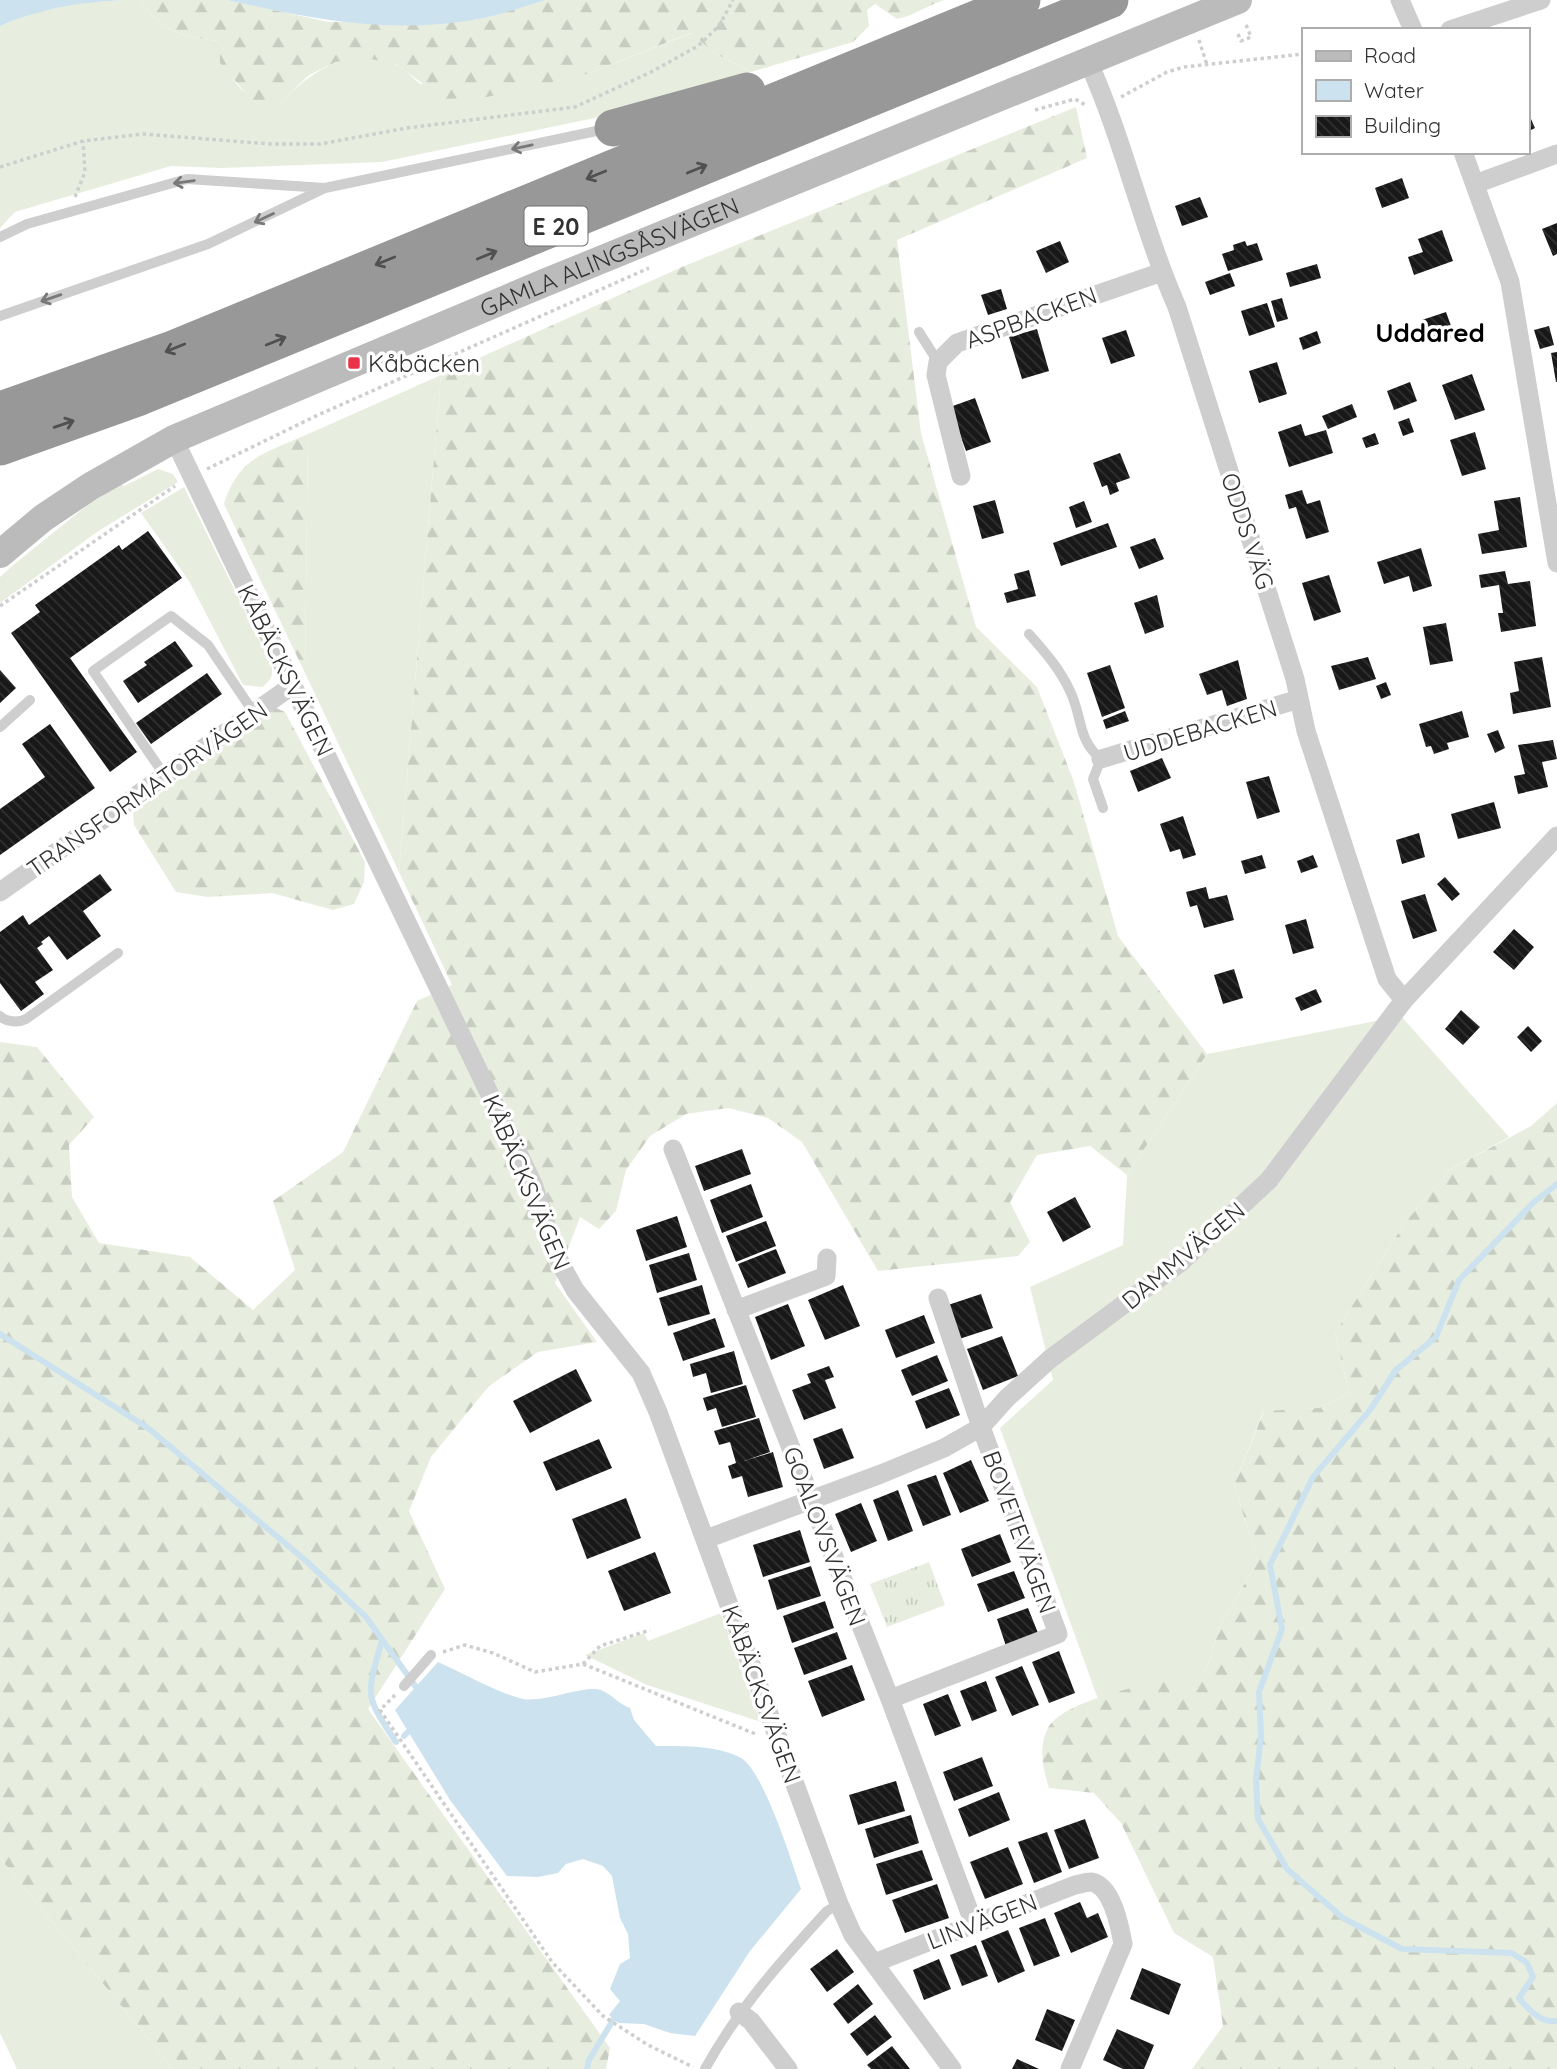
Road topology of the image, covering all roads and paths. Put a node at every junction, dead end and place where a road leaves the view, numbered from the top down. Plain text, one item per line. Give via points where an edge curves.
1 (733, 0) edge
2 (1021, 0) edge
3 (1110, 0) edge
4 (1400, 0) edge
5 (1541, 0) edge
6 (1236, 12) edge
7 (1412, 28) edge
8 (1456, 28) edge
9 (1238, 34) dead end
10 (1208, 36) dead end
11 (1302, 54) edge
12 (1088, 61) junction
13 (1207, 65) junction
14 (1106, 102) junction
15 (1033, 111) dead end
16 (613, 128) joint
17 (83, 141) junction
18 (1463, 154) edge
19 (1557, 154) edge
20 (0, 167) edge
21 (1475, 184) junction
22 (325, 188) junction
23 (69, 212) junction
24 (0, 237) edge
25 (654, 266) dead end
26 (1162, 272) junction
27 (0, 316) edge
28 (919, 332) dead end
29 (938, 362) junction
30 (0, 410) edge
31 (174, 439) junction
32 (0, 447) edge
33 (961, 475) dead end
34 (192, 476) junction
35 (0, 554) edge
36 (1557, 563) edge
37 (0, 606) edge
38 (1029, 634) dead end
39 (293, 685) junction
40 (1299, 699) junction
41 (30, 700) dead end
42 (254, 713) junction
43 (0, 727) edge
44 (1101, 759) junction
45 (165, 776) junction
46 (1103, 808) dead end
47 (1557, 836) edge
48 (0, 892) edge
49 (118, 953) dead end
50 (1404, 1000) junction
51 (0, 1016) edge
52 (673, 1149) dead end
53 (827, 1258) dead end
54 (938, 1298) dead end
55 (736, 1310) junction
56 (981, 1427) junction
57 (811, 1501) junction
58 (706, 1539) junction
59 (650, 1630) dead end
60 (431, 1655) joint
61 (583, 1664) junction
62 (404, 1686) joint
63 (890, 1699) junction
64 (779, 1743) junction
65 (839, 1904) junction
66 (974, 1924) junction
67 (874, 1963) junction
68 (739, 2012) junction
69 (698, 2069) edge
70 (705, 2069) edge
71 (788, 2069) edge
72 (952, 2069) edge
73 (1070, 2069) edge

1 - 17 path via 719,26 698,46 575,107 320,144 144,134
2 - 16 highway via 809,72
2 -> 30 highway, E 20 via 170,350
32 -> 3 highway, E 20 via 140,397
4 - 7 street
5 - 8 street
6 - 9 path via 1251,37 1241,41
6 - 12 street, GAMLA ALINGSÅSVÄGEN
10 - 13 path via 1199,40
11 - 13 path
12 - 14 street, ODDS VÄG
12 - 31 street, GAMLA ALINGSÅSVÄGEN
13 - 14 path via 1167,72
14 - 15 path via 1092,107 1075,99
14 - 26 street, ODDS VÄG
16 -> 22 lane
17 - 20 path
17 - 23 path via 85,172
18 - 21 street
19 - 21 street
21 - 36 street via 1510,282
22 -> 23 lane via 187,179
22 -> 27 lane via 208,244
23 - 24 lane
25 - 34 path via 330,409
26 - 29 street, ASPBACKEN via 990,329 957,343
26 - 40 street, ODDS VÄG via 1177,307
28 - 29 lane
29 - 33 street, ASPBACKEN via 939,389
31 - 34 street, KÅBÄCKSVÄGEN
31 - 35 street, GAMLA ALINGSÅSVÄGEN via 91,486
34 - 37 path
34 - 39 street, KÅBÄCKSVÄGEN
38 - 44 lane via 1057,665 1072,694 1086,747
39 - 42 street, TRANSFORMATORVÄGEN
39 - 58 street, KÅBÄCKSVÄGEN via 533,1184 564,1270 641,1373
40 - 44 street, UDDEBACKEN
40 - 50 street, ODDS VÄG via 1387,979
41 - 43 lane
42 - 45 street, TRANSFORMATORVÄGEN
42 - 45 lane via 208,645 171,616 93,671
44 - 46 lane via 1093,779
45 - 48 street, TRANSFORMATORVÄGEN
47 - 50 street, DAMMVÄGEN
49 - 51 lane via 26,1019 20,1022
50 - 56 street, DAMMVÄGEN via 1260,1189 1181,1262 1050,1359
52 - 55 street, GOALOVSVÄGEN
53 - 55 street via 826,1276
54 - 56 street, BOVETEVÄGEN
55 - 57 street, GOALOVSVÄGEN
56 - 57 street, DAMMVÄGEN via 944,1448
56 - 63 street, BOVETEVÄGEN via 1058,1634
57 - 58 street, DAMMVÄGEN
57 - 63 street, GOALOVSVÄGEN
58 - 64 street, KÅBÄCKSVÄGEN
59 - 61 path via 600,1646
60 - 61 path via 465,1645 535,1672
60 - 62 lane
61 - 64 path
62 - 69 path via 380,1710 552,1962 603,2017
63 - 66 street, GOALOVSVÄGEN
64 - 65 street, KÅBÄCKSVÄGEN
65 - 67 street, KÅBÄCKSVÄGEN via 853,1935
65 - 68 lane via 778,1964
66 - 67 street, LINVÄGEN
66 - 73 street, LINVÄGEN via 1075,1885 1091,1882 1106,1892 1123,1944
67 - 72 street, KÅBÄCKSVÄGEN
68 - 70 lane
68 - 71 street

